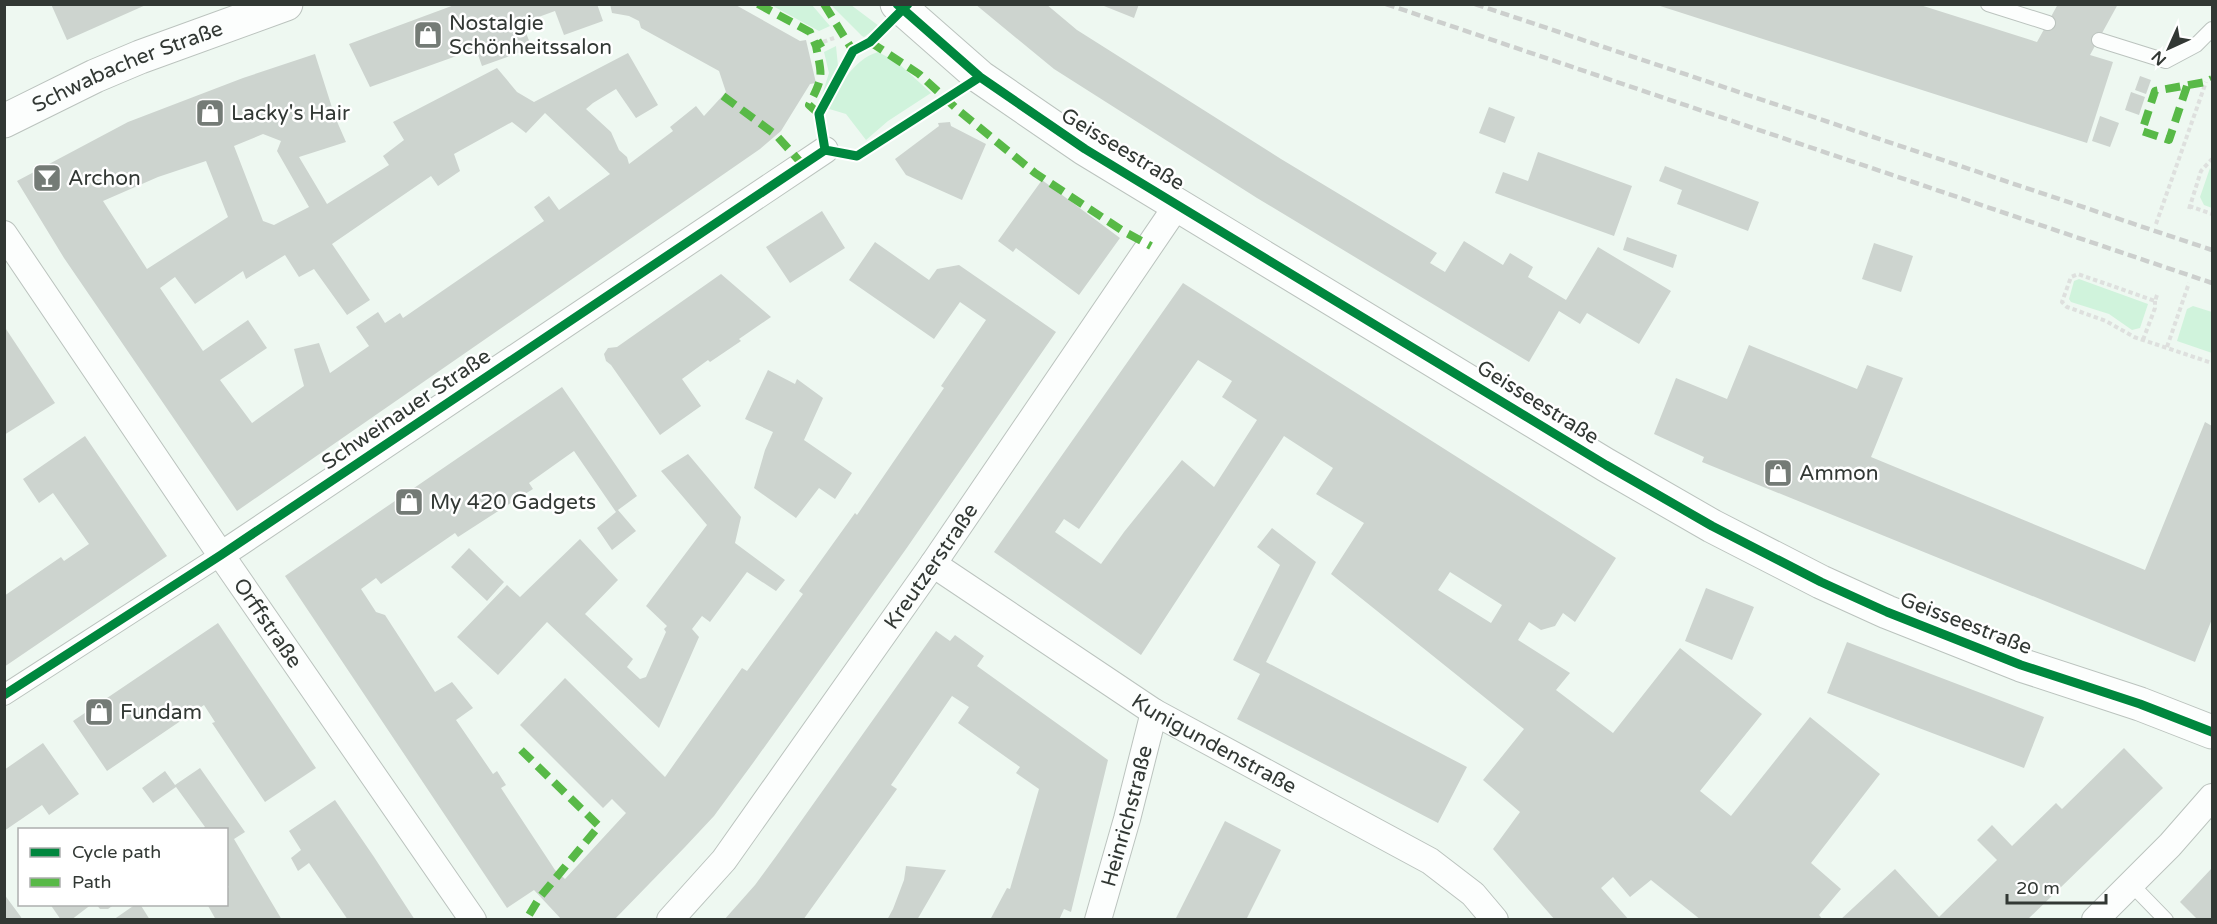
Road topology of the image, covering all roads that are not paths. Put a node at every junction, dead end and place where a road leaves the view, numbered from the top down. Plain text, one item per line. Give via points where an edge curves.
1 (286, 4) edge
2 (897, 4) edge
3 (1988, 4) edge
4 (2048, 23) dead end
5 (2212, 29) edge
6 (2099, 40) dead end
7 (4, 122) edge
8 (825, 150) dead end
9 (1178, 204) junction
10 (4, 234) edge
11 (221, 555) junction
12 (933, 564) junction
13 (4, 695) edge
14 (1154, 712) junction
15 (2212, 732) edge
16 (2210, 807) edge
17 (2131, 884) junction
18 (473, 920) edge
19 (670, 920) edge
20 (1098, 920) edge
21 (1495, 920) edge
22 (2095, 920) edge
23 (2166, 920) edge

1 - 7 street, Schwabacher Straße via 140,57
2 - 9 street, Geisseestraße via 980,77 1084,148
3 - 4 lane
5 - 6 lane via 2196,45 2166,61
8 - 11 street, Schweinauer Straße
9 - 12 street, Kreutzerstraße
9 - 15 street, Geisseestraße via 1660,497 1753,547 1887,612 2021,665
10 - 11 street, Orffstraße
11 - 13 street, Schweinauer Straße
11 - 18 street, Orffstraße
12 - 14 street, Kunigundenstraße
12 - 19 street, Kreutzerstraße via 724,860
14 - 20 street, Heinrichstraße
14 - 21 street, Kunigundenstraße via 1430,861 1473,894
16 - 17 street
17 - 22 street
17 - 23 lane

